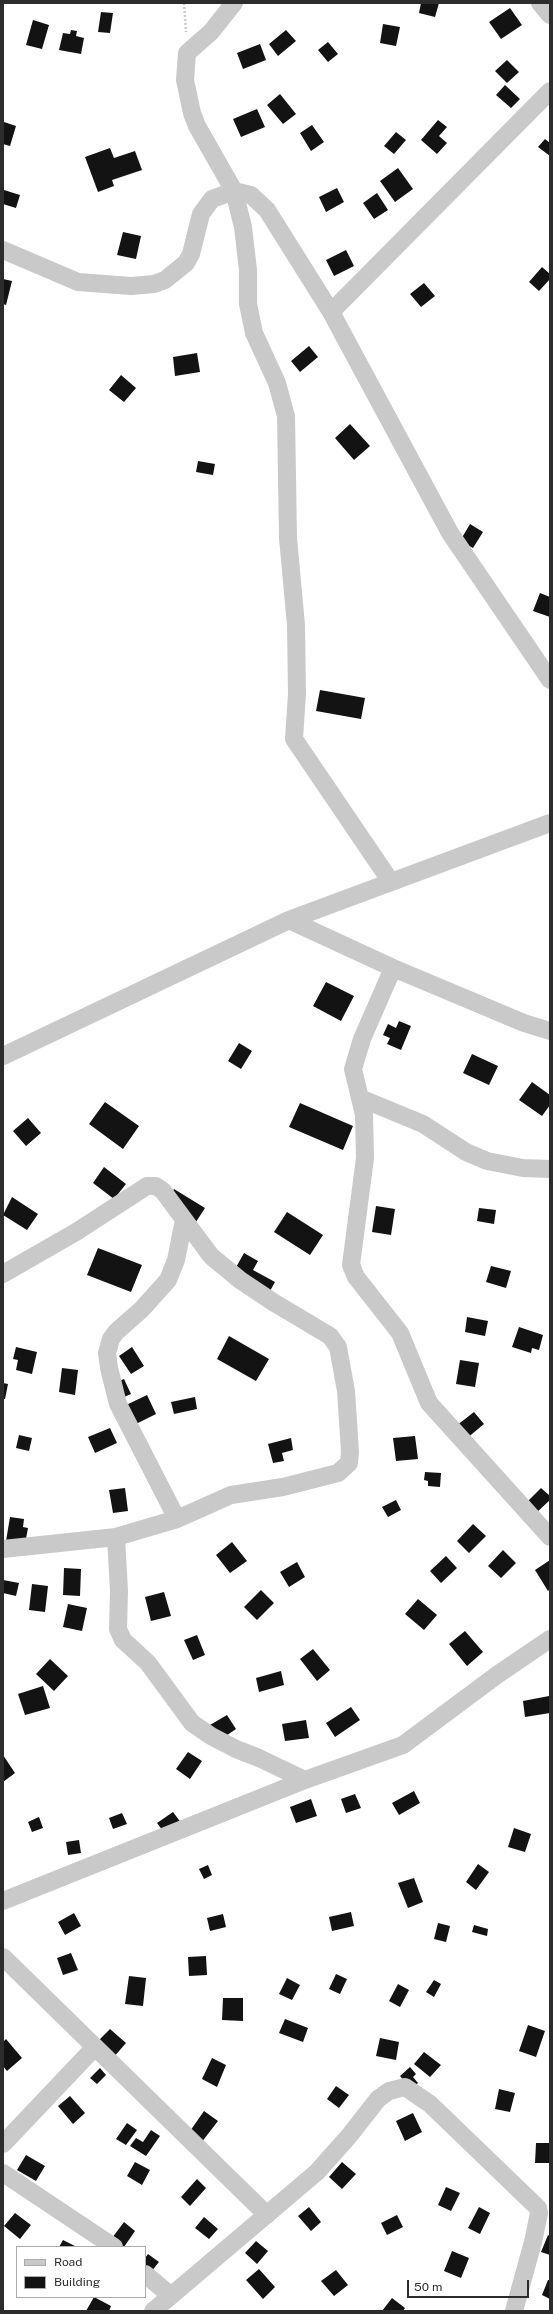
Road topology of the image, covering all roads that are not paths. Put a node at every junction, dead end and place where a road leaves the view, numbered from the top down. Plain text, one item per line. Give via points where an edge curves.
1 (234, 3) edge
2 (540, 3) edge
3 (550, 15) edge
4 (550, 91) edge
5 (234, 191) junction
6 (3, 250) edge
7 (331, 312) junction
8 (550, 680) edge
9 (550, 822) edge
10 (390, 882) junction
11 (289, 920) junction
12 (393, 968) junction
13 (550, 1031) edge
14 (5, 1050) edge
15 (360, 1098) junction
16 (550, 1169) edge
17 (184, 1220) junction
18 (3, 1274) edge
19 (177, 1519) junction
20 (116, 1537) junction
21 (550, 1537) edge
22 (3, 1549) edge
23 (550, 1639) edge
24 (306, 1780) junction
25 (3, 1901) edge
26 (3, 1957) edge
27 (95, 2047) junction
28 (3, 2144) edge
29 (3, 2173) edge
30 (267, 2216) junction
31 (112, 2246) edge
32 (146, 2275) edge
33 (170, 2295) junction
34 (153, 2311) edge
35 (514, 2311) edge

1 - 5 street via 211,32 187,54 185,80 192,113
2 - 3 street
4 - 7 street
5 - 6 street via 212,199 201,214 191,254 186,263 165,280 154,284 131,286 78,282
5 - 7 street via 251,195 267,210
5 - 10 street via 243,227 248,270 248,304 254,333 277,383 286,416 288,538 296,625 297,694 294,739
7 - 8 street via 450,533
9 - 10 street
10 - 11 street
11 - 12 street
11 - 14 street
12 - 13 street via 524,1023
12 - 15 street via 362,1038 353,1069
15 - 16 street via 423,1124 466,1152 488,1161 523,1168
15 - 21 street via 364,1115 365,1158 351,1265 356,1277 400,1333 429,1403
17 - 18 street via 163,1191 156,1186 147,1186 76,1232
17 - 19 street via 176,1260 168,1280 142,1310 116,1332 107,1353 118,1404
17 - 19 street via 211,1256 234,1275 330,1336 338,1347 346,1391 350,1452 349,1463 338,1473 283,1487 231,1495
19 - 20 street
20 - 22 street
20 - 24 street via 118,1629 123,1640 148,1663 192,1723 236,1750
23 - 24 street via 403,1745
24 - 25 street
26 - 27 street
27 - 28 street
27 - 30 street
29 - 31 street
30 - 33 street
30 - 35 street via 317,2172 378,2099 389,2091 405,2087 430,2104 538,2208 533,2242
32 - 33 street
33 - 34 street

